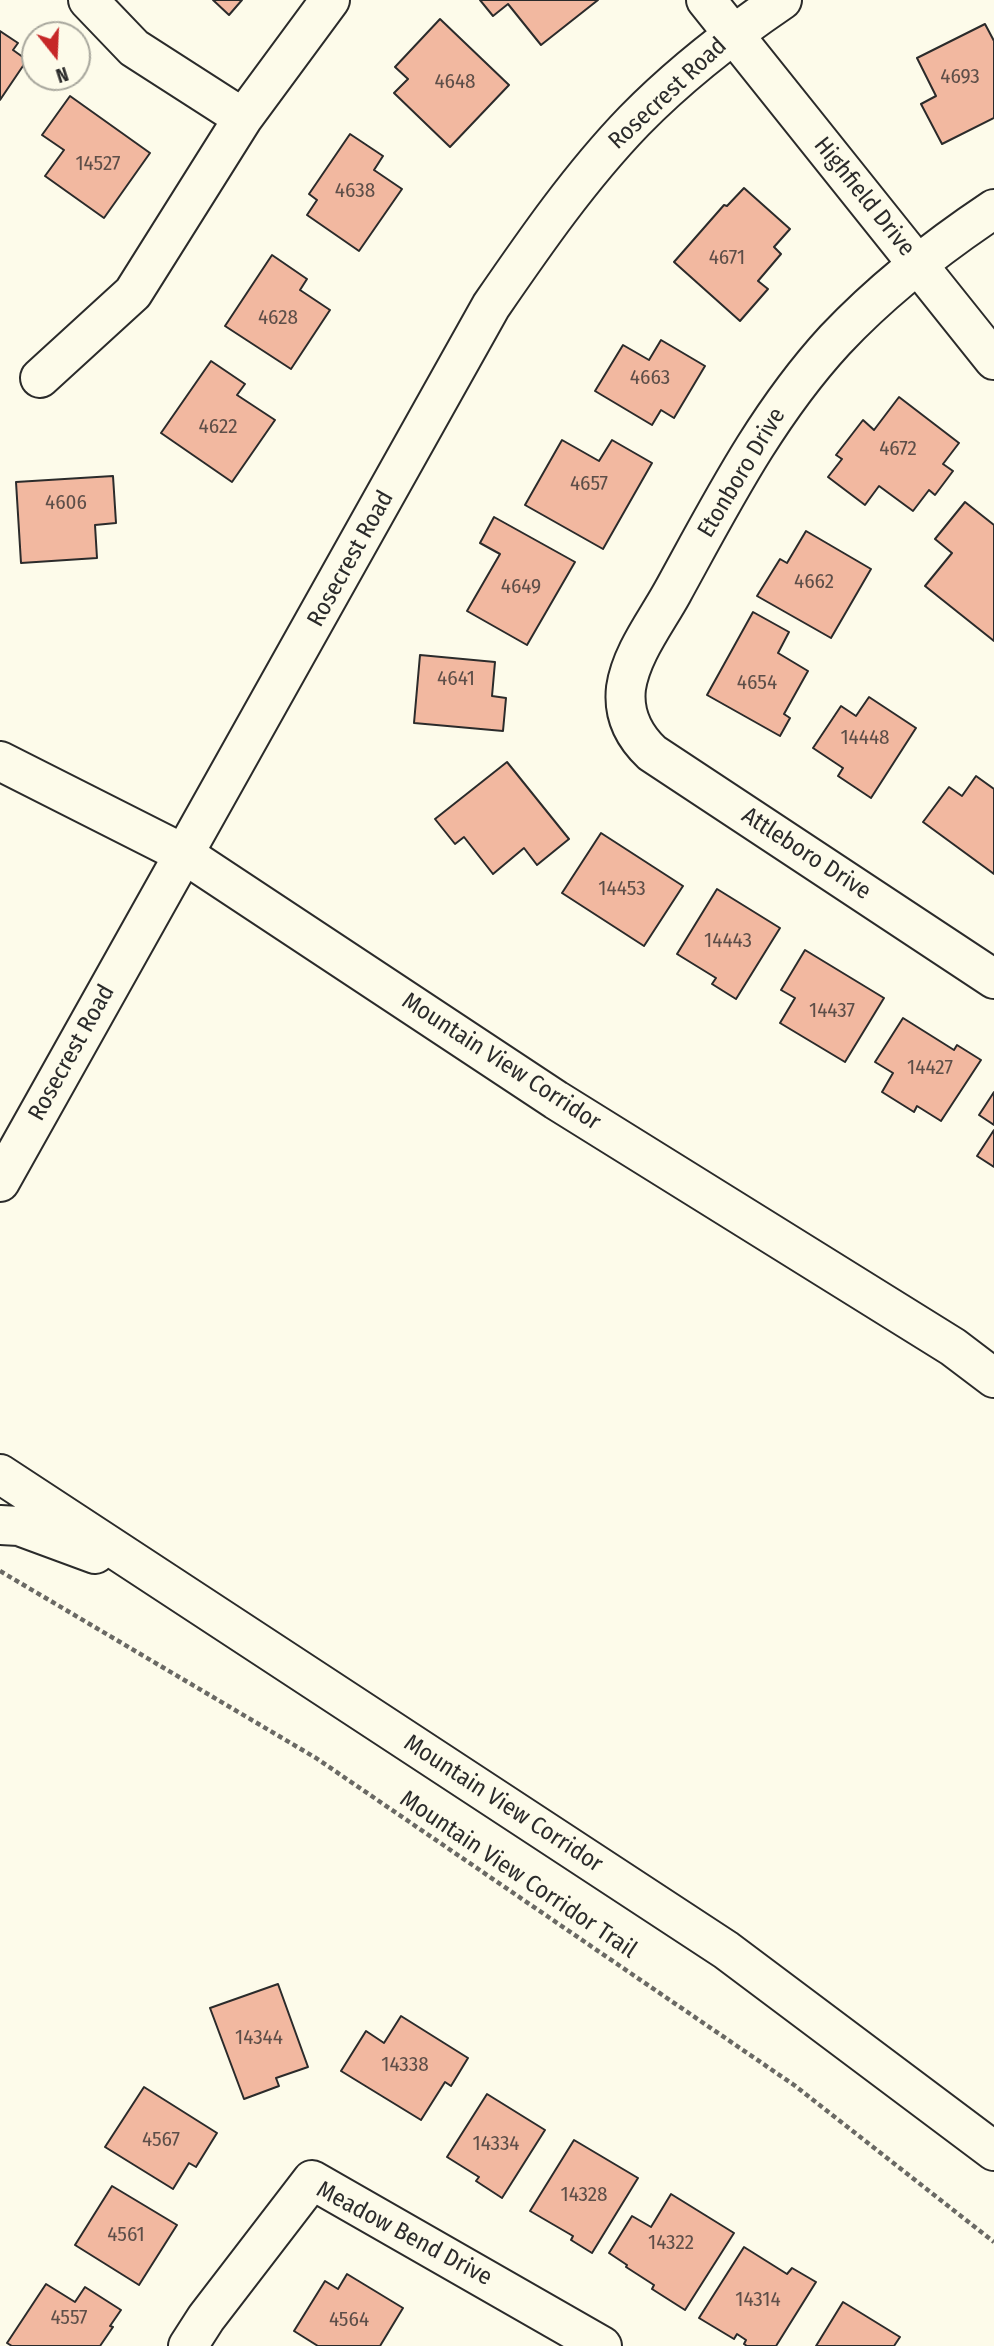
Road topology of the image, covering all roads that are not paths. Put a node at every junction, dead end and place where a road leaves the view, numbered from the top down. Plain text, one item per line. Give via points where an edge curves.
1 (88, 0) edge
2 (330, 0) edge
3 (706, 0) edge
4 (782, 0) edge
5 (732, 34) junction
6 (243, 118) junction
7 (994, 209) edge
8 (919, 263) junction
9 (994, 360) edge
10 (40, 378) dead end
11 (628, 719) joint
12 (0, 761) edge
13 (184, 854) junction
14 (994, 979) edge
15 (0, 1182) edge
16 (994, 1378) edge
17 (0, 1474) edge
18 (0, 1525) edge
19 (153, 1575) junction
20 (994, 2151) edge
21 (188, 2346) edge
22 (601, 2346) edge

1 - 6 main road via 134,48
2 - 6 main road
3 - 5 main road, Highfield Drive
4 - 5 main road, Rosecrest Road
5 - 8 main road, Highfield Drive
5 - 13 main road, Rosecrest Road via 663,94 598,161 491,306
6 - 10 main road via 133,293
7 - 8 main road, Etonboro Drive
8 - 9 main road, Highfield Drive
8 - 11 main road, Etonboro Drive via 836,340 776,412 749,453 632,667 626,694
11 - 14 main road, Attleboro Drive via 652,753
12 - 13 main road, Mountain View Corridor
13 - 15 main road, Rosecrest Road
13 - 16 main road, Mountain View Corridor via 555,1100 954,1347
17 - 19 main road, Mountain View Corridor
18 - 19 main road via 19,1526
19 - 20 main road, Mountain View Corridor via 726,1950
21 - 22 main road, Meadow Bend Drive via 312,2180

